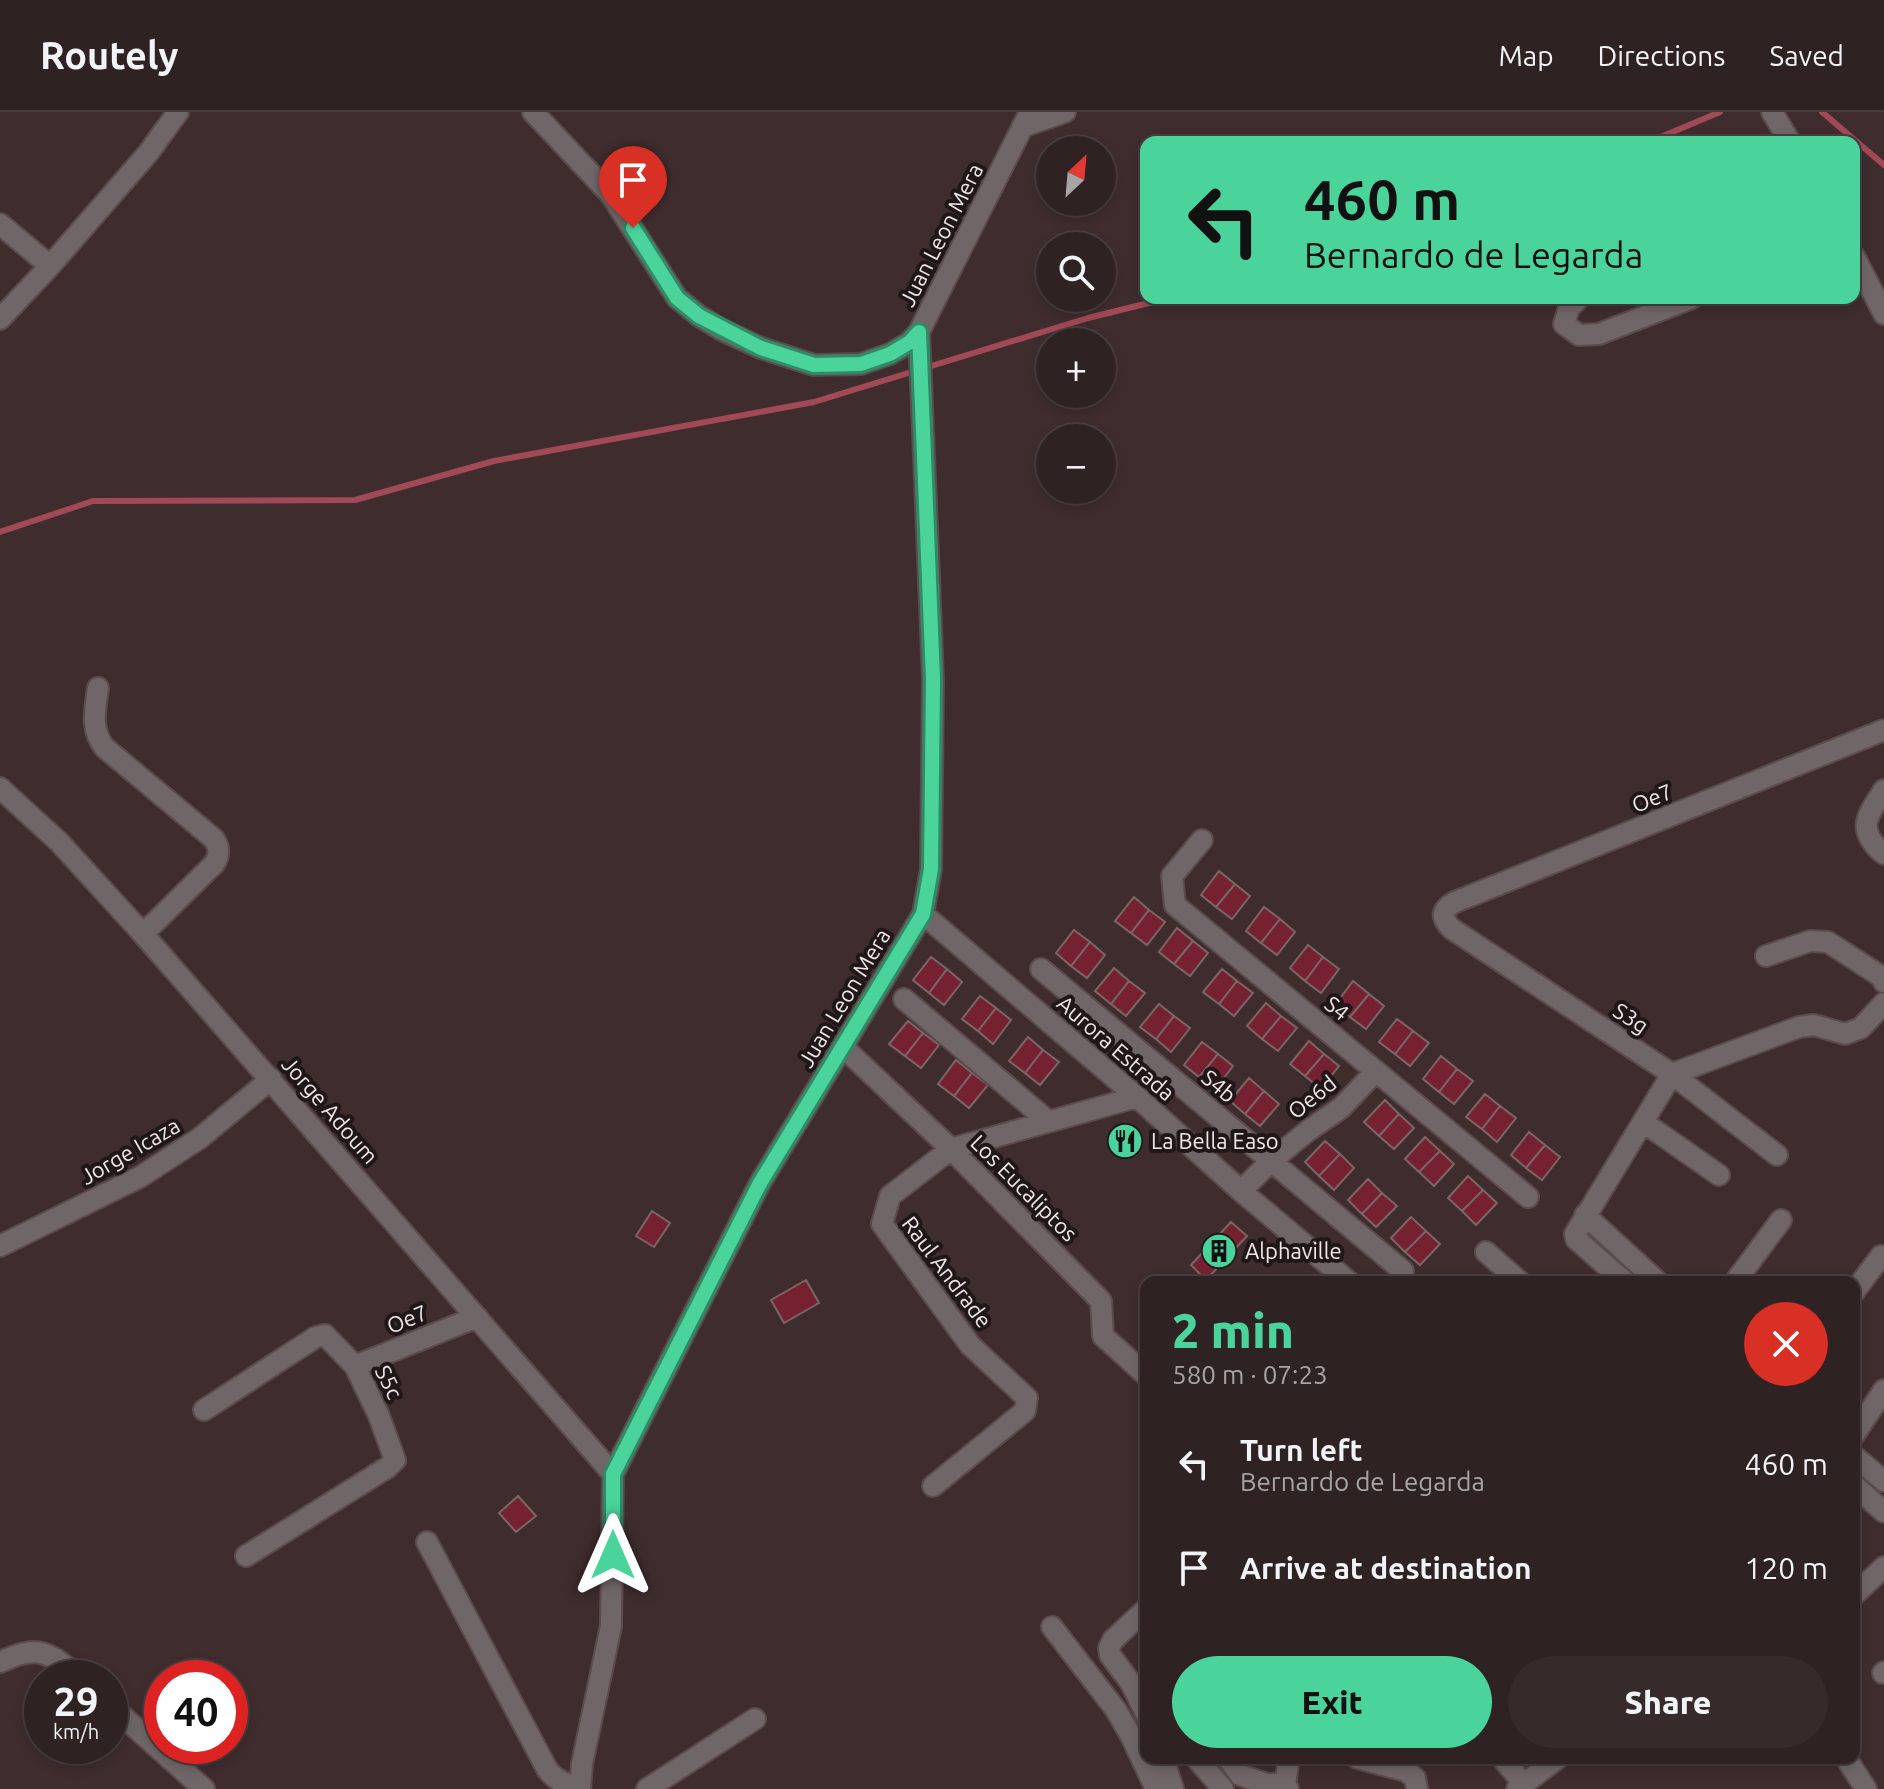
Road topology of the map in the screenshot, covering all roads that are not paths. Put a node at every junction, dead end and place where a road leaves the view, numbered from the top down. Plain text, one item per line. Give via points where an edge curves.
1 (533, 112) edge
2 (1065, 112) edge
3 (1772, 112) edge
4 (169, 116) edge
5 (1026, 119) edge
6 (1786, 136) edge
7 (0, 224) edge
8 (50, 266) junction
9 (1860, 268) edge
10 (1573, 304) edge
11 (1676, 304) edge
12 (1884, 314) edge
13 (0, 319) edge
14 (919, 332) junction
15 (98, 688) dead end
16 (1879, 738) edge
17 (0, 788) edge
18 (1884, 790) edge
19 (1202, 840) dead end
20 (1884, 854) edge
21 (923, 914) junction
22 (1443, 915) joint
23 (143, 934) junction
24 (1766, 956) dead end
25 (1041, 969) dead end
26 (1884, 982) edge
27 (904, 999) dead end
28 (1884, 1003) edge
29 (843, 1047) junction
30 (1376, 1071) junction
31 (1672, 1074) junction
32 (271, 1079) junction
33 (1137, 1097) junction
34 (1048, 1121) junction
35 (1643, 1122) junction
36 (951, 1149) junction
37 (1777, 1155) dead end
38 (1271, 1161) junction
39 (1719, 1175) dead end
40 (1241, 1191) junction
41 (1528, 1197) dead end
42 (1585, 1215) junction
43 (1781, 1220) dead end
44 (1, 1244) edge
45 (1486, 1252) dead end
46 (1881, 1256) dead end
47 (1403, 1271) dead end
48 (1342, 1276) edge
49 (1513, 1276) edge
50 (1618, 1276) edge
51 (1651, 1276) edge
52 (1739, 1276) edge
53 (1860, 1284) edge
54 (477, 1317) junction
55 (355, 1366) junction
56 (1140, 1370) edge
57 (1884, 1390) edge
58 (204, 1410) dead end
59 (1860, 1426) edge
60 (1860, 1461) edge
61 (613, 1474) junction
62 (1884, 1481) edge
63 (933, 1486) dead end
64 (1860, 1490) edge
65 (1884, 1511) edge
66 (427, 1542) dead end
67 (246, 1556) dead end
68 (1884, 1567) edge
69 (1860, 1589) edge
70 (1140, 1620) edge
71 (1052, 1627) dead end
72 (56, 1660) edge
73 (0, 1662) edge
74 (1131, 1683) junction
75 (1140, 1693) edge
76 (1140, 1702) edge
77 (755, 1719) dead end
78 (128, 1721) edge
79 (1140, 1755) edge
80 (1144, 1764) edge
81 (1165, 1764) edge
82 (1201, 1764) edge
83 (1286, 1764) edge
84 (1380, 1764) edge
85 (1506, 1764) edge
86 (1550, 1764) edge
87 (1850, 1764) edge
88 (1234, 1767) edge
89 (1277, 1786) edge
90 (1520, 1786) edge
91 (204, 1789) edge
92 (580, 1789) edge
93 (647, 1789) edge
94 (1156, 1789) edge
95 (1173, 1789) edge
96 (1222, 1789) edge
97 (1417, 1789) edge
98 (1866, 1789) edge

1 - 14 street via 611,195 677,298 722,330 814,365 861,364 890,354
2 - 5 street
3 - 6 street
4 - 8 street via 149,152
5 - 14 street, Juan Leon Mera
7 - 8 street
8 - 13 street
9 - 12 street
10 - 11 street via 1564,324 1579,335 1599,334
14 - 21 street, Juan Leon Mera via 933,679 931,869
15 - 23 street via 98,740 218,845 214,864
16 - 22 street, Oe7 via 1455,902
17 - 23 street, Jorge Adoum via 59,842
18 - 20 street via 1866,827
19 - 30 street, S4 via 1172,876 1175,905
21 - 29 street, Juan Leon Mera
21 - 33 street, Aurora Estrada
22 - 31 street, S3g via 1452,929
23 - 32 street, Jorge Adoum
24 - 26 street via 1810,941 1828,942
25 - 38 street, S4b
27 - 34 street
28 - 31 street via 1861,1028 1845,1034 1814,1025 1799,1027
29 - 36 street, Los Eucaliptos
29 - 61 street, Juan Leon Mera via 760,1183
30 - 38 street, Oe6d via 1341,1108
30 - 41 street, S4
31 - 35 street
31 - 37 street, S3g
32 - 44 street, Jorge Icaza via 200,1138 140,1177
32 - 54 street, Jorge Adoum
33 - 34 street, Raul Andrade
33 - 40 street, Aurora Estrada
34 - 36 street, Raul Andrade
35 - 39 street
35 - 42 street
36 - 56 street, Los Eucaliptos via 1101,1301 1103,1336
36 - 63 street, Raul Andrade via 890,1196 882,1224 970,1345 1027,1398 1025,1411
38 - 40 street, Oe6d
38 - 47 street, S4b
40 - 48 street, Aurora Estrada
42 - 50 street via 1576,1239
42 - 51 street
43 - 52 street
45 - 49 street
46 - 53 street
54 - 55 street, Oe7
54 - 61 street, Jorge Adoum
55 - 58 street, S5c via 325,1335 316,1337
55 - 67 street, S5c via 395,1460
57 - 59 street
60 - 62 street
61 - 92 street, Juan Leon Mera via 611,1626
64 - 65 street
66 - 92 street via 547,1769
68 - 69 street
70 - 74 street via 1109,1648
71 - 79 street via 1116,1710
72 - 73 street via 26,1652
74 - 75 street
74 - 76 street
77 - 93 street
78 - 91 street
80 - 94 street
81 - 95 street
82 - 96 street
83 - 89 street
84 - 97 street via 1406,1771 1415,1778
85 - 90 street
86 - 90 street
87 - 98 street
88 - 89 street
88 - 96 street

